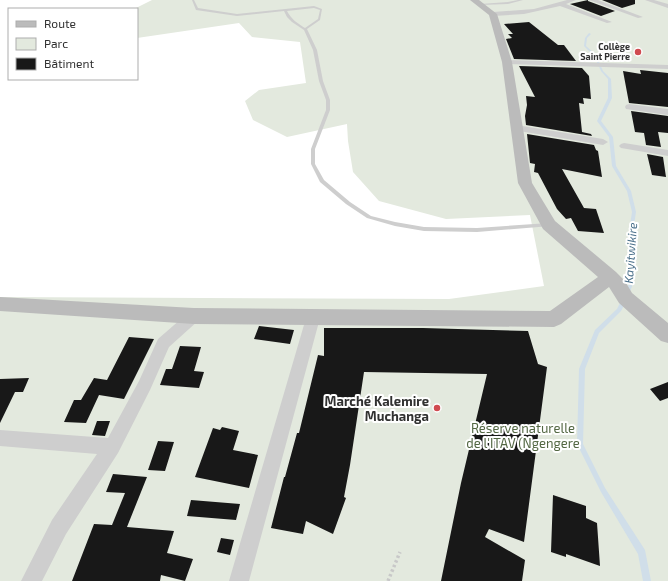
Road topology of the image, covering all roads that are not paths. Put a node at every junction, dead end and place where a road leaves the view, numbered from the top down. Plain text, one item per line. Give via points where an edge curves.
1 (193, 0) edge
2 (522, 0) edge
3 (573, 0) edge
4 (592, 0) edge
5 (648, 0) edge
6 (477, 2) edge
7 (561, 4) junction
8 (668, 6) edge
9 (285, 10) junction
10 (494, 14) junction
11 (640, 17) dead end
12 (609, 22) dead end
13 (305, 29) junction
14 (507, 62) junction
15 (668, 67) edge
16 (629, 107) dead end
17 (668, 112) edge
18 (516, 128) junction
19 (603, 142) dead end
20 (624, 146) dead end
21 (668, 153) edge
22 (549, 225) junction
23 (618, 287) junction
24 (0, 304) edge
25 (194, 316) junction
26 (313, 318) junction
27 (668, 335) edge
28 (0, 438) edge
29 (112, 448) junction
30 (31, 581) edge
31 (239, 581) edge

1 - 9 lane via 197,9 237,15
2 - 6 lane via 508,3
3 - 7 street
4 - 11 street
5 - 8 street
6 - 10 street
7 - 10 street via 533,12
7 - 12 street
9 - 13 lane via 290,20
9 - 13 lane via 314,7 320,10 318,19
10 - 14 street
13 - 22 lane via 315,50 328,100 328,110 313,148 313,164 322,181 348,203 369,217 424,229 477,230
14 - 15 street
14 - 18 street
16 - 17 street
18 - 19 street
18 - 22 street via 524,184
20 - 21 street
22 - 23 street
23 - 26 street via 554,319
23 - 27 street
24 - 25 street
25 - 26 street
25 - 29 street via 163,343 145,385
26 - 31 street
28 - 29 street
29 - 30 street via 59,527

